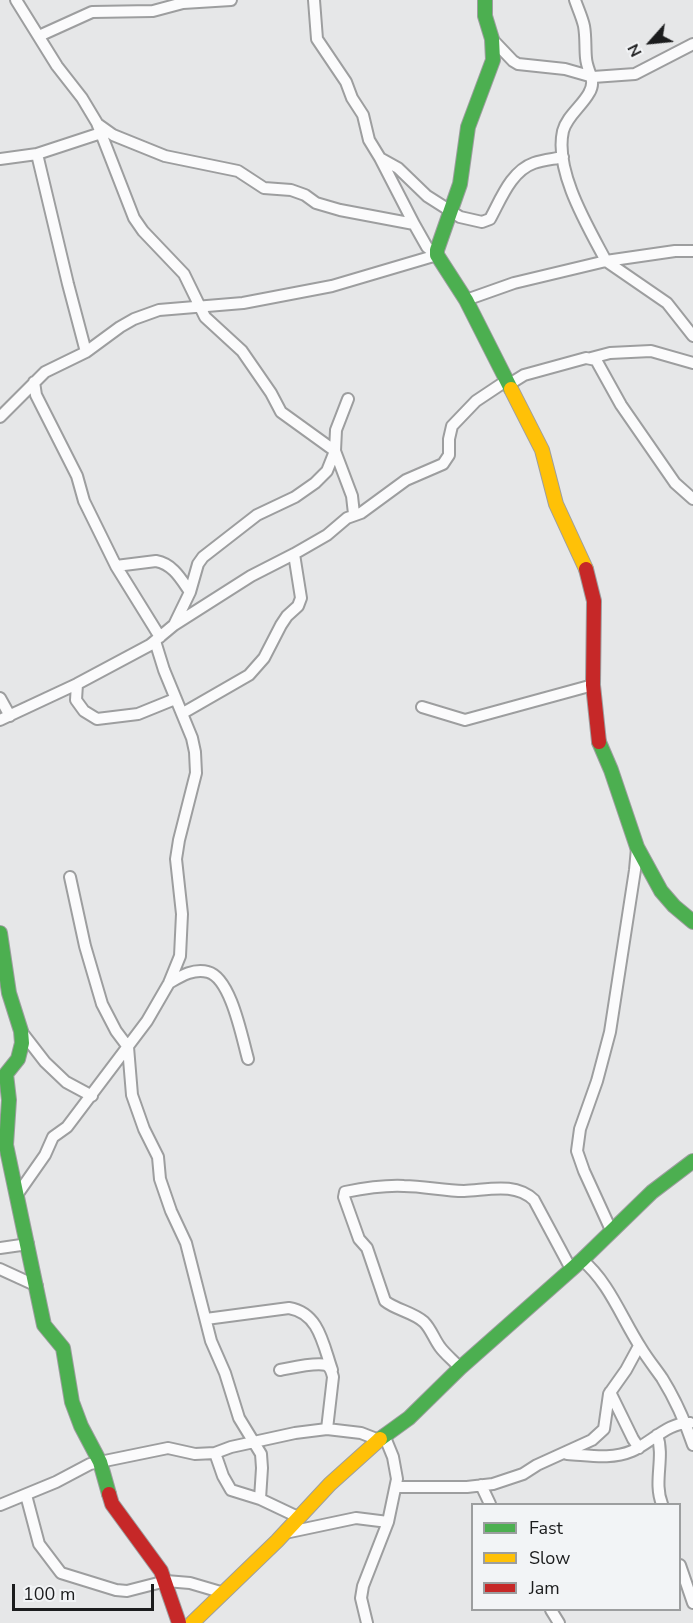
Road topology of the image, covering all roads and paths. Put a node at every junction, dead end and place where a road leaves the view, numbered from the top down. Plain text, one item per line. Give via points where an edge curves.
1 (16, 0) edge
2 (231, 0) edge
3 (314, 0) edge
4 (485, 0) edge
5 (575, 0) edge
6 (39, 36) junction
7 (492, 39) junction
8 (693, 44) edge
9 (593, 77) junction
10 (99, 128) junction
11 (37, 154) junction
12 (563, 157) junction
13 (380, 158) junction
14 (0, 159) edge
15 (451, 210) junction
16 (414, 224) junction
17 (693, 251) edge
18 (436, 255) junction
19 (606, 261) junction
20 (466, 300) junction
21 (201, 306) junction
22 (693, 336) edge
23 (86, 352) junction
24 (591, 358) junction
25 (693, 363) edge
26 (34, 382) junction
27 (507, 383) junction
28 (348, 399) dead end
29 (0, 417) edge
30 (335, 451) junction
31 (693, 499) edge
32 (354, 514) junction
33 (294, 555) junction
34 (116, 566) junction
35 (190, 592) junction
36 (174, 626) junction
37 (158, 639) junction
38 (76, 684) junction
39 (592, 685) junction
40 (0, 698) edge
41 (176, 699) junction
42 (422, 706) dead end
43 (183, 713) junction
44 (5, 718) edge
45 (637, 848) junction
46 (70, 877) dead end
47 (693, 922) edge
48 (0, 933) edge
49 (169, 983) junction
50 (21, 1031) junction
51 (128, 1047) junction
52 (248, 1059) dead end
53 (92, 1096) junction
54 (3, 1139) edge
55 (693, 1161) edge
56 (17, 1195) junction
57 (611, 1230) junction
58 (28, 1244) junction
59 (0, 1248) edge
60 (582, 1260) junction
61 (0, 1269) edge
62 (571, 1269) junction
63 (37, 1286) junction
64 (206, 1319) junction
65 (639, 1346) junction
66 (460, 1368) junction
67 (280, 1370) dead end
68 (332, 1370) junction
69 (610, 1392) junction
70 (689, 1423) edge
71 (327, 1430) junction
72 (657, 1435) junction
73 (381, 1437) junction
74 (254, 1443) junction
75 (693, 1444) edge
76 (639, 1448) junction
77 (215, 1453) junction
78 (564, 1454) junction
79 (100, 1462) junction
80 (481, 1485) junction
81 (397, 1487) junction
82 (26, 1495) junction
83 (260, 1499) junction
84 (490, 1503) edge
85 (662, 1503) edge
86 (0, 1505) edge
87 (298, 1517) junction
88 (388, 1522) junction
89 (285, 1533) junction
90 (681, 1568) edge
91 (166, 1581) junction
92 (224, 1593) junction
93 (693, 1603) edge
94 (179, 1623) edge
95 (192, 1623) edge
96 (367, 1623) edge

1 - 6 street
2 - 6 street via 183,3 153,11 92,12
3 - 13 street via 317,39 346,82
4 - 7 street
5 - 9 street
6 - 10 street
7 - 9 street via 518,64 565,69
7 - 15 street via 492,60 468,127 461,177
8 - 9 street via 635,74
9 - 12 street via 588,95 563,130
10 - 11 street
10 - 16 street via 154,153 238,171 264,188 291,190 340,210
10 - 21 street via 134,218 184,274
11 - 14 street
11 - 23 street
12 - 15 street via 523,168 486,221 463,218
12 - 19 street via 582,213
13 - 15 street
13 - 16 street
15 - 18 street
16 - 18 street
17 - 19 street
18 - 20 street
18 - 21 street via 332,286 243,303
19 - 20 street via 514,283
19 - 22 street via 667,303
20 - 27 street
21 - 23 street via 159,310 134,319
21 - 30 street via 206,317 242,351 281,412
23 - 26 street via 45,372
24 - 25 street via 651,351
24 - 27 street
24 - 31 street via 599,364 621,405 675,483
26 - 29 street
26 - 34 street via 36,395
27 - 32 street via 476,401 452,426 450,455 443,464 406,480
27 - 39 street via 542,450 556,504 592,587
28 - 30 street via 336,430
30 - 32 street via 352,496
30 - 35 street via 327,471 315,483 257,515 203,557
32 - 33 street
33 - 36 street via 251,576
33 - 43 street via 301,598 264,658 249,675
34 - 35 street via 162,562 176,572
34 - 37 street
35 - 36 street
36 - 37 street
37 - 38 street
37 - 41 street
38 - 41 street via 76,700 97,719 138,714
38 - 44 street
39 - 42 street via 465,720
39 - 45 street via 599,743
40 - 44 street
41 - 43 street
43 - 49 street via 192,738 196,773 178,849 180,956
45 - 47 street via 661,891
45 - 57 street via 610,1032 577,1151
46 - 51 street via 102,1004
48 - 50 street via 9,993
49 - 51 street
49 - 52 street via 195,971 215,975 225,987
50 - 53 street via 66,1082
50 - 54 street via 20,1055 6,1074 9,1100
51 - 53 street
51 - 64 street via 134,1103 159,1157 160,1179 186,1243
53 - 56 street via 67,1127 53,1137
54 - 56 street
55 - 57 street
56 - 58 street
57 - 60 street
58 - 59 street
58 - 63 street
60 - 62 street
60 - 65 street via 595,1273
61 - 63 street
62 - 66 street
62 - 66 street via 526,1192 405,1185 345,1192 359,1239 367,1248 386,1301 423,1322
63 - 79 street via 44,1324 63,1348 72,1402
64 - 68 street via 289,1308 300,1310 317,1326
64 - 74 street via 234,1406
65 - 69 street
65 - 70 street
66 - 73 street via 409,1418
67 - 68 street via 326,1365
68 - 71 street
69 - 76 street
69 - 78 street via 604,1429 587,1444
70 - 72 street
70 - 75 street
71 - 73 street
71 - 74 street
72 - 76 street
72 - 85 street via 661,1448 658,1490
73 - 81 street via 393,1457
73 - 87 street
74 - 77 street
74 - 83 street via 261,1454
76 - 78 street via 605,1457
77 - 79 street via 195,1454 168,1448
77 - 83 street via 231,1490
78 - 80 street via 511,1479
79 - 82 street
79 - 91 street via 112,1504
80 - 81 street
80 - 84 street
81 - 88 street
82 - 86 street
82 - 91 street via 39,1544 61,1572 122,1591
83 - 87 street
87 - 89 street
88 - 89 street via 356,1518
88 - 96 street via 363,1586 361,1598
89 - 92 street
90 - 93 street
91 - 92 street
91 - 94 street
92 - 95 street

